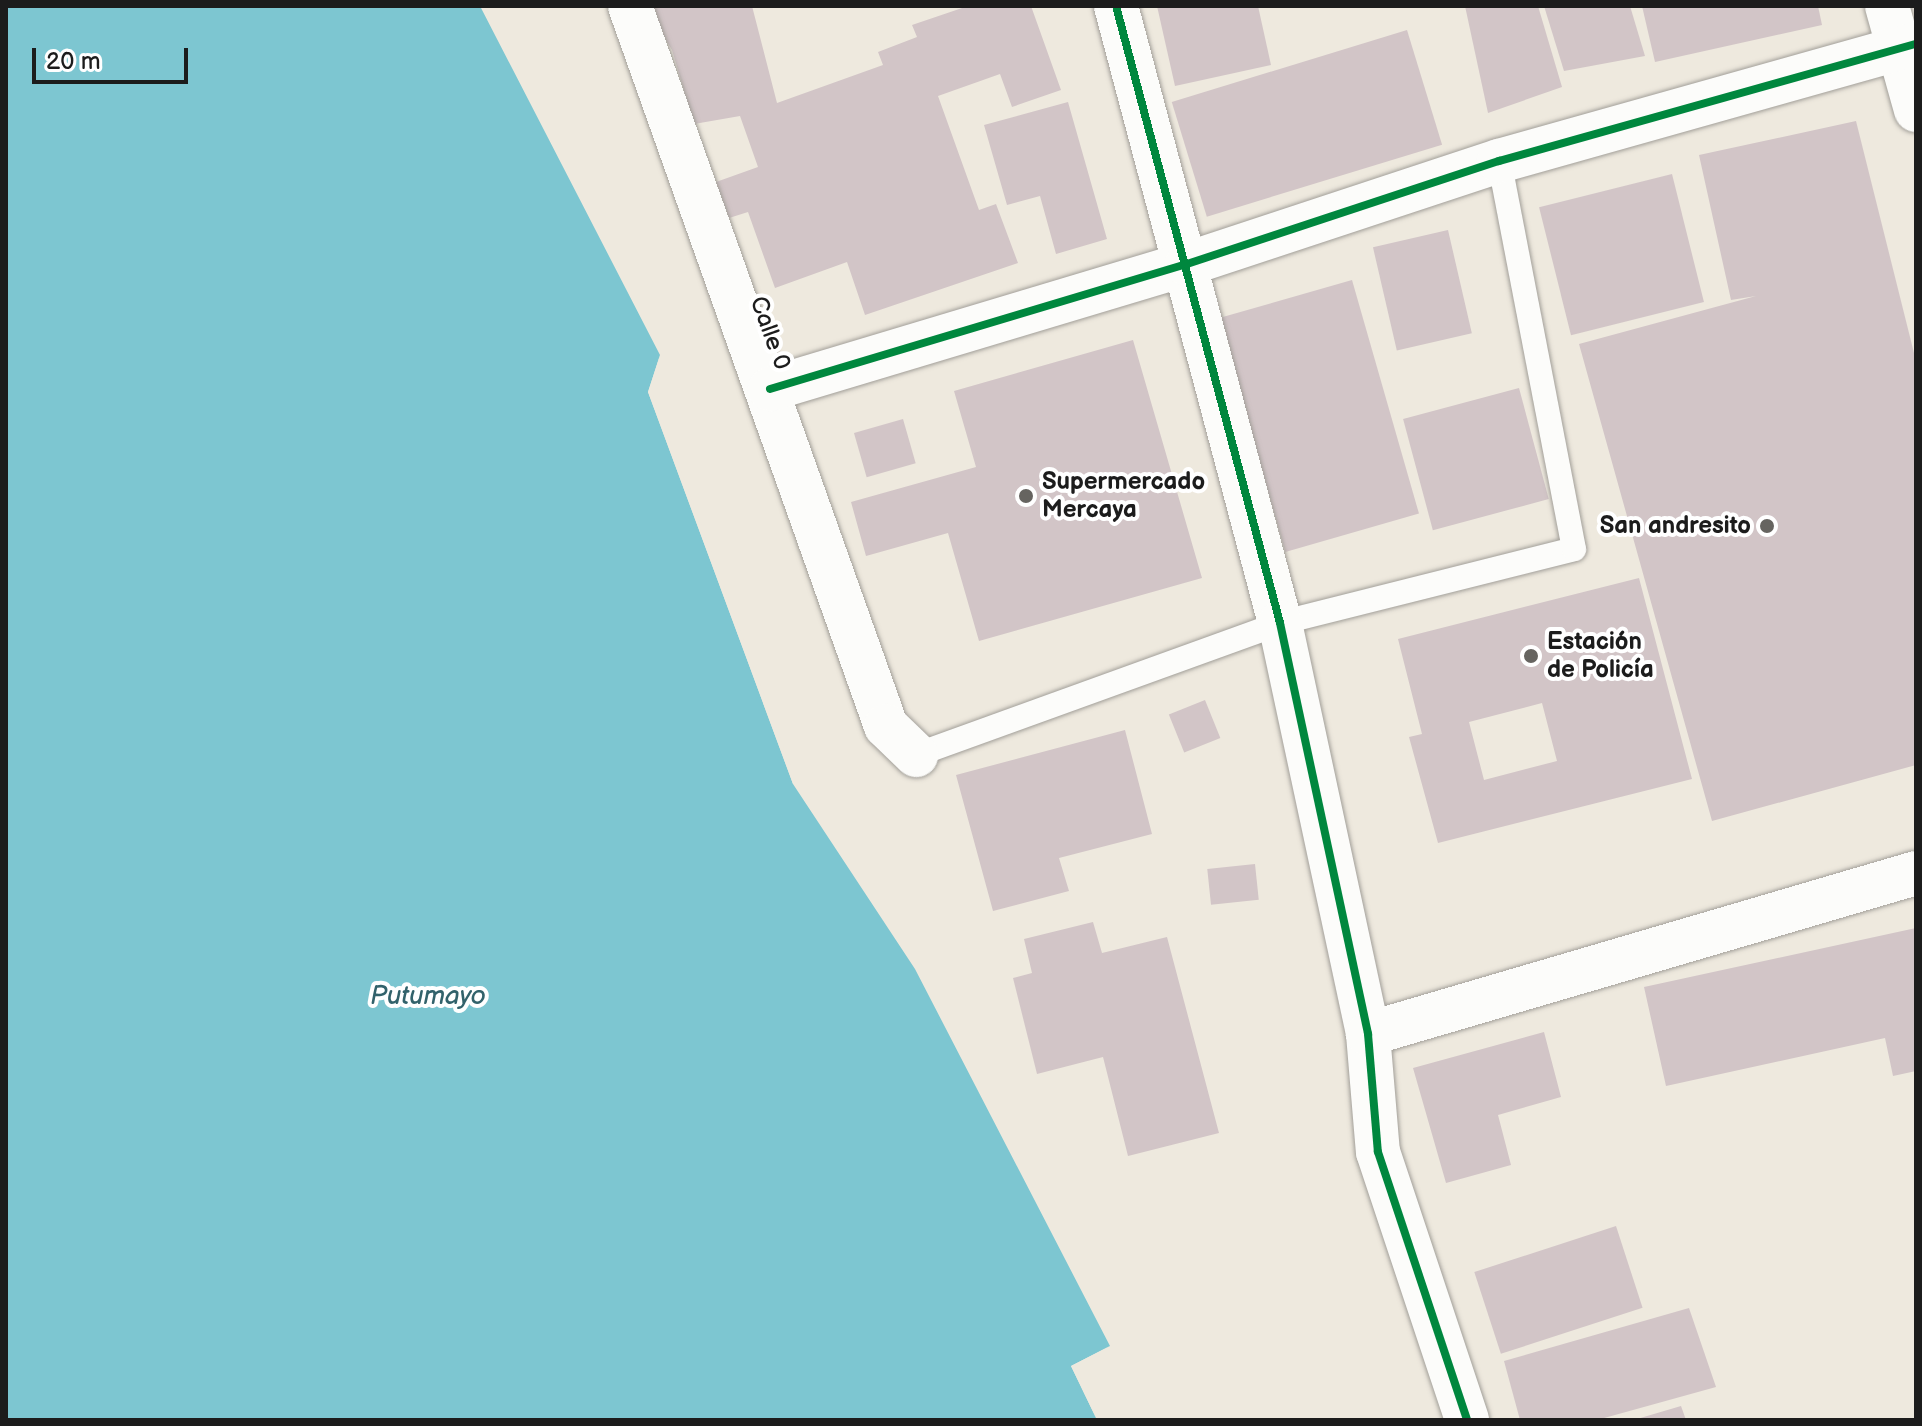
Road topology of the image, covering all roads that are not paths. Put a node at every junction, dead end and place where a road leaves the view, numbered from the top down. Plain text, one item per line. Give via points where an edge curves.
1 (630, 6) edge
2 (1116, 6) edge
3 (1887, 6) edge
4 (1908, 47) edge
5 (1916, 110) edge
6 (1499, 161) junction
7 (1187, 264) junction
8 (770, 389) junction
9 (1280, 623) junction
10 (916, 755) joint
11 (1916, 873) edge
12 (1368, 1034) junction
13 (1467, 1420) edge

1 - 8 street, Calle 0
2 - 7 street
3 - 4 street
4 - 5 street
4 - 6 street
6 - 7 street
6 - 9 lane via 1574,549
7 - 8 street
7 - 9 street
8 - 10 street, Calle 0 via 886,726
9 - 10 lane
9 - 12 street
11 - 12 street
12 - 13 street via 1378,1152

